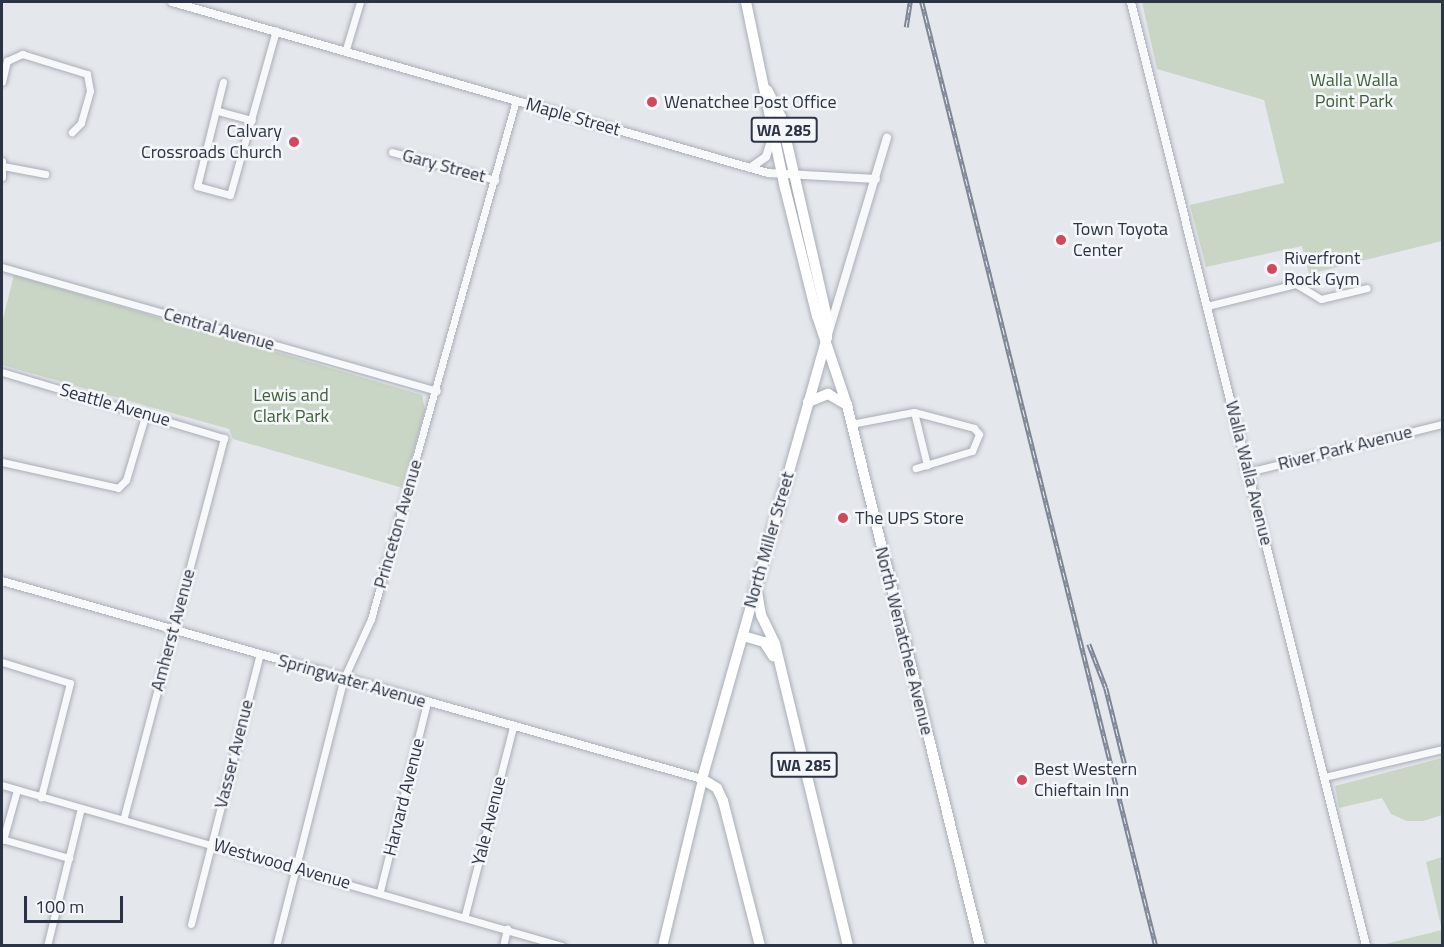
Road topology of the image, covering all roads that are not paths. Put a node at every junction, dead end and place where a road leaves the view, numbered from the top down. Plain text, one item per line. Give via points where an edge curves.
1 (172, 2) edge
2 (360, 2) edge
3 (746, 2) edge
4 (1131, 2) edge
5 (276, 30) junction
6 (346, 50) junction
7 (2, 82) edge
8 (224, 82) dead end
9 (766, 87) junction
10 (516, 100) junction
11 (218, 111) junction
12 (252, 120) junction
13 (72, 132) dead end
14 (773, 133) junction
15 (887, 138) dead end
16 (392, 152) dead end
17 (2, 163) edge
18 (750, 168) junction
19 (45, 174) dead end
20 (789, 175) junction
21 (2, 177) edge
22 (876, 179) junction
23 (495, 180) junction
24 (2, 267) edge
25 (1367, 288) dead end
26 (1207, 306) junction
27 (827, 337) junction
28 (2, 372) edge
29 (437, 391) junction
30 (808, 402) junction
31 (846, 405) junction
32 (914, 412) junction
33 (146, 413) junction
34 (851, 424) junction
35 (1443, 424) edge
36 (225, 442) joint
37 (2, 462) edge
38 (927, 465) junction
39 (916, 468) dead end
40 (1248, 472) junction
41 (2, 581) edge
42 (757, 587) junction
43 (172, 630) junction
44 (743, 636) junction
45 (260, 654) junction
46 (2, 662) edge
47 (781, 670) junction
48 (344, 678) junction
49 (427, 703) junction
50 (513, 727) junction
51 (1442, 749) edge
52 (1324, 777) junction
53 (702, 779) junction
54 (2, 785) edge
55 (17, 790) junction
56 (41, 797) junction
57 (81, 808) junction
58 (123, 819) junction
59 (2, 839) edge
60 (211, 844) junction
61 (69, 858) junction
62 (296, 868) junction
63 (380, 891) junction
64 (465, 915) junction
65 (191, 924) dead end
66 (507, 928) junction
67 (47, 945) edge
68 (276, 945) edge
69 (503, 945) edge
70 (562, 945) edge
71 (662, 945) edge
72 (760, 945) edge
73 (848, 945) edge
74 (980, 945) edge
75 (1366, 945) edge

1 - 5 street, Maple Street
2 - 6 street
3 - 9 main road, North Wenatchee Avenue / WA 285
4 - 26 street, Walla Walla Avenue
5 - 6 street, Maple Street
5 - 12 street
6 - 10 street, Maple Street
7 - 13 street via 8,61 22,54 87,74 90,91 81,123
8 - 11 street
9 - 14 main road, North Wenatchee Avenue / WA 285
9 - 20 main road, North Wenatchee Avenue / WA 285 via 781,117
10 - 18 street, Maple Street
10 - 23 street, Princeton Avenue
11 - 12 street
11 - 12 street via 197,186 230,195
14 - 18 street, WA 285 via 766,157
14 - 20 main road, North Wenatchee Avenue / WA 285
15 - 22 street, North Miller Street
16 - 23 street, Gary Street
17 - 19 street
17 - 21 street
18 - 20 street, Maple Street
20 - 22 street, Maple Street
20 - 27 main road, North Wenatchee Avenue / WA 285 via 828,311
22 - 27 street, North Miller Street
23 - 29 street, Princeton Avenue
24 - 29 street, Central Avenue
25 - 26 street via 1321,299 1296,284
26 - 40 street, Walla Walla Avenue
27 - 30 main road, North Miller Street / WA 285
27 - 31 main road, North Wenatchee Avenue
28 - 33 street, Seattle Avenue
29 - 48 street, Princeton Avenue via 371,619
30 - 31 main road via 828,394
30 - 42 main road, North Miller Street / WA 285
31 - 34 main road, North Wenatchee Avenue
32 - 34 street
32 - 38 street
32 - 38 street via 974,428 979,434 972,451
33 - 36 street, Seattle Avenue via 222,435
33 - 37 street via 126,480 118,488
34 - 74 main road, North Wenatchee Avenue
35 - 40 street, River Park Avenue
36 - 43 street, Amherst Avenue
38 - 39 street
40 - 52 street, Walla Walla Avenue
41 - 43 street, Springwater Avenue
42 - 44 main road, North Miller Street / WA 285
42 - 47 main road, WA 285 via 761,615 775,644
43 - 45 street, Springwater Avenue
43 - 58 street, Amherst Avenue
44 - 47 main road, WA 285 via 768,645
44 - 53 main road, North Miller Street / WA 285
45 - 48 street, Springwater Avenue
45 - 60 street, Vasser Avenue
46 - 56 street via 70,683
47 - 73 main road, WA 285
48 - 49 street, Springwater Avenue
48 - 62 street, Princeton Avenue
49 - 50 street, Springwater Avenue
49 - 63 street, Harvard Avenue
50 - 53 street, Springwater Avenue
50 - 64 street, Yale Avenue
51 - 52 street
52 - 75 street, Walla Walla Avenue
53 - 71 main road, North Miller Street
53 - 72 main road via 717,788 723,801
54 - 55 street, Westwood Avenue
55 - 56 street, Westwood Avenue
55 - 59 street
56 - 57 street, Westwood Avenue
57 - 58 street, Westwood Avenue
57 - 61 street
58 - 60 street, Westwood Avenue
59 - 61 street
60 - 62 street, Westwood Avenue
60 - 65 street, Vasser Avenue
61 - 67 street
62 - 63 street, Westwood Avenue
62 - 68 street, Princeton Avenue
63 - 64 street, Westwood Avenue
64 - 66 street, Westwood Avenue
66 - 69 street
66 - 70 street, Westwood Avenue

